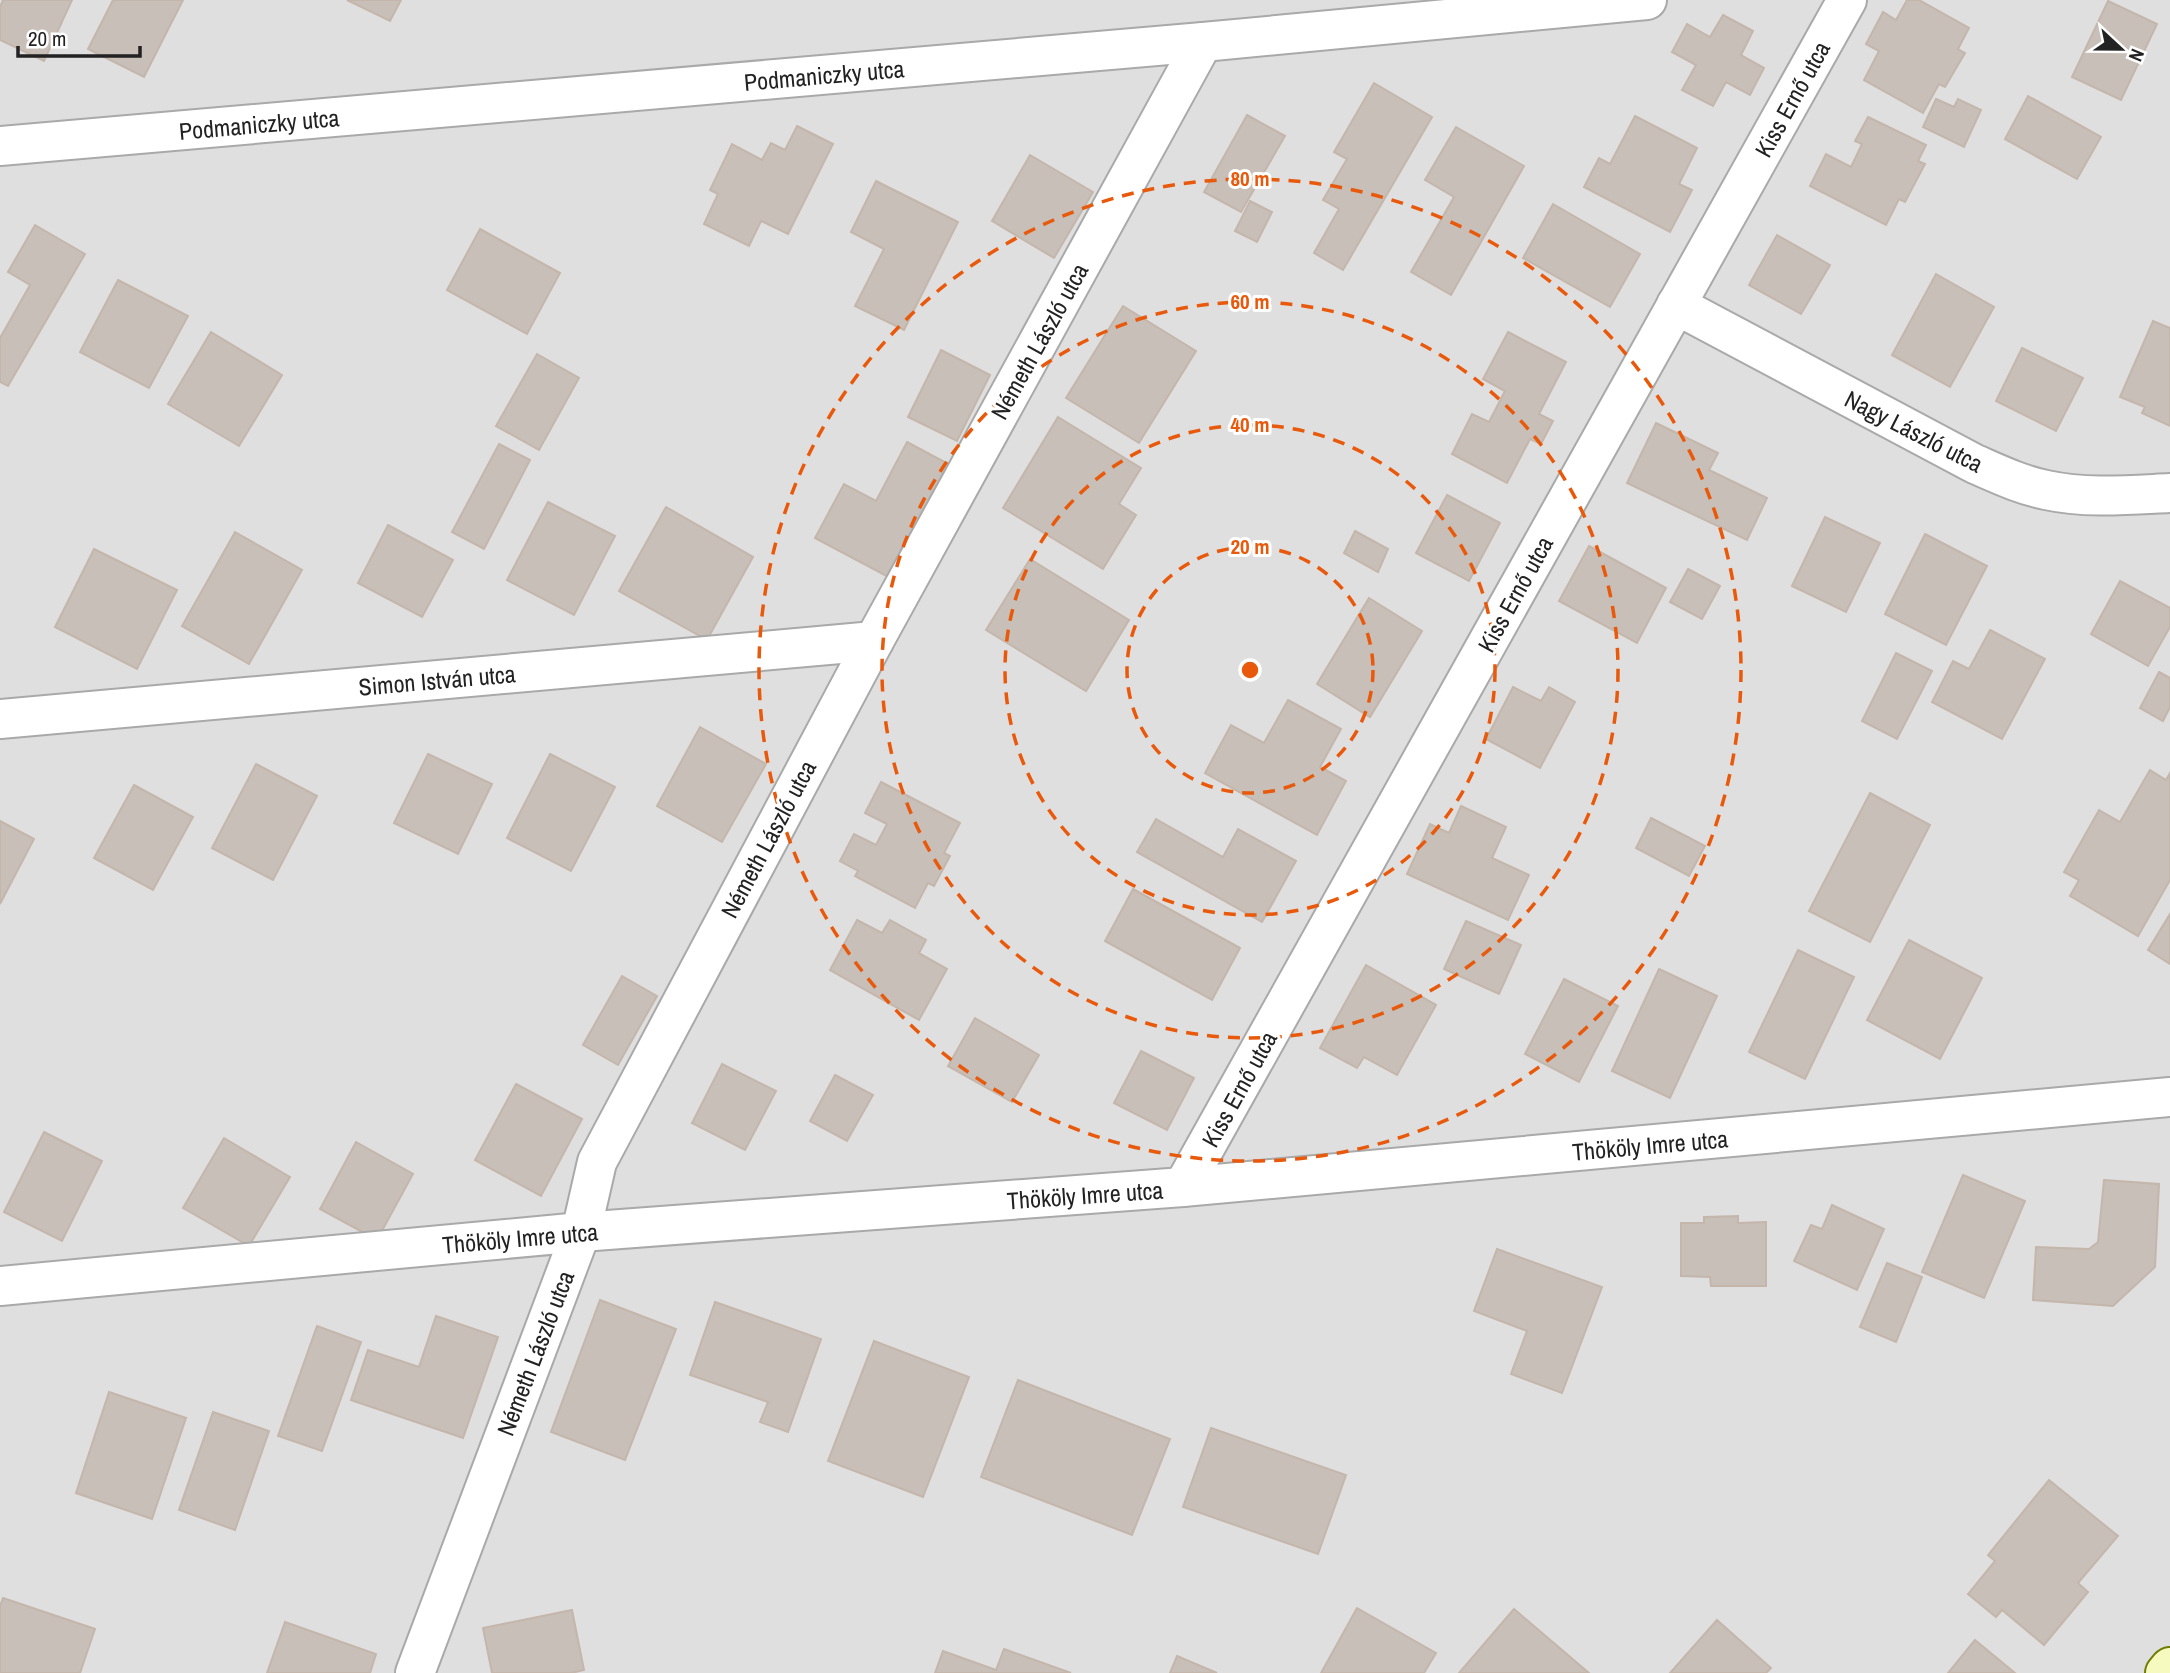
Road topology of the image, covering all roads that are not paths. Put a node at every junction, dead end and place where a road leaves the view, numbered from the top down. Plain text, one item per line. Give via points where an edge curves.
1 (1647, 0) edge
2 (1847, 0) edge
3 (1203, 42) junction
4 (0, 146) edge
5 (1676, 305) junction
6 (2170, 493) edge
7 (874, 641) junction
8 (0, 719) edge
9 (2170, 1097) edge
10 (1183, 1187) junction
11 (580, 1233) junction
12 (0, 1286) edge
13 (2170, 1667) edge
14 (415, 1673) edge
15 (2165, 1673) edge

1 - 3 street, Podmaniczky utca
2 - 5 street, Kiss Ernő utca
3 - 4 street, Podmaniczky utca
3 - 7 street, Németh László utca
5 - 6 street, Nagy László utca via 2013,481 2075,495
5 - 10 street, Kiss Ernő utca
7 - 8 street, Simon István utca
7 - 11 street, Németh László utca via 597,1162
9 - 10 street, Thököly Imre utca
10 - 11 street, Thököly Imre utca
11 - 12 street, Thököly Imre utca
11 - 14 street, Németh László utca
13 - 15 main road

